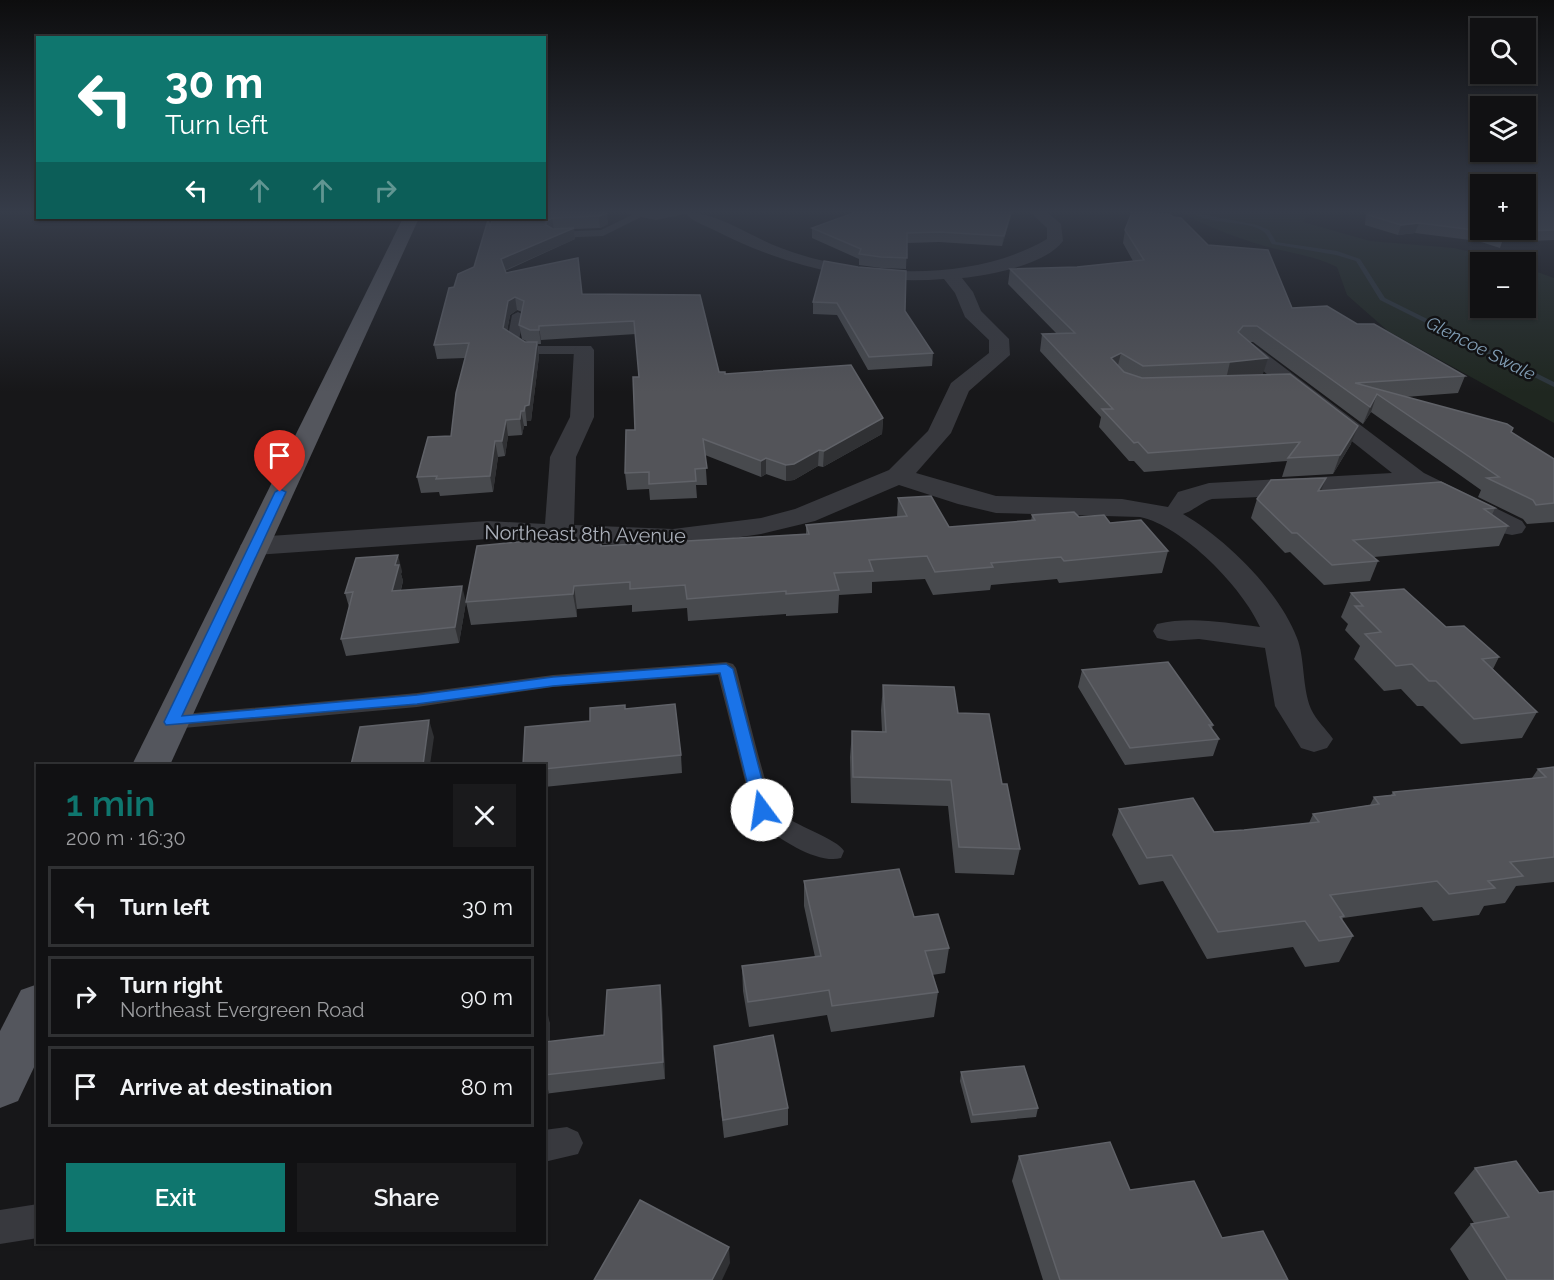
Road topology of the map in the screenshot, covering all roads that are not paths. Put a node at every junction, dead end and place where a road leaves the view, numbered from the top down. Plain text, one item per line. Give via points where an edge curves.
1 (385, 272) edge
2 (863, 272) edge
3 (969, 272) edge
4 (949, 274) junction
5 (518, 315) edge
6 (1246, 348) edge
7 (584, 350) joint
8 (1290, 382) junction
9 (1260, 384) edge
10 (898, 476) junction
11 (1415, 478) junction
12 (1169, 509) junction
13 (1512, 527) dead end
14 (559, 534) junction
15 (255, 546) junction
16 (1169, 631) dead end
17 (1282, 640) junction
18 (172, 722) junction
19 (1314, 739) dead end
20 (151, 764) edge
21 (832, 851) dead end
22 (36, 1009) edge
23 (0, 1084) edge
24 (36, 1221) edge
25 (0, 1227) edge

1 - 15 main road
2 - 4 street
3 - 4 street
4 - 10 street, Northeast 8th Avenue via 967,298 972,313 999,339 999,355 959,388 939,433
5 - 7 lane via 513,341 528,350
6 - 8 street
7 - 14 street via 582,417 563,457
8 - 9 street
8 - 11 street
10 - 12 street via 962,497 1009,506
10 - 14 street, Northeast 8th Avenue via 805,515 761,526 673,538
11 - 12 street via 1239,490 1219,503
11 - 13 street
12 - 17 street via 1266,608
14 - 15 street, Northeast 8th Avenue via 488,530
15 - 18 main road
16 - 17 street via 1199,630
17 - 19 street via 1290,699
18 - 20 main road
18 - 21 lane via 417,700 553,681 726,669 762,810 790,834
22 - 23 main road
24 - 25 lane

